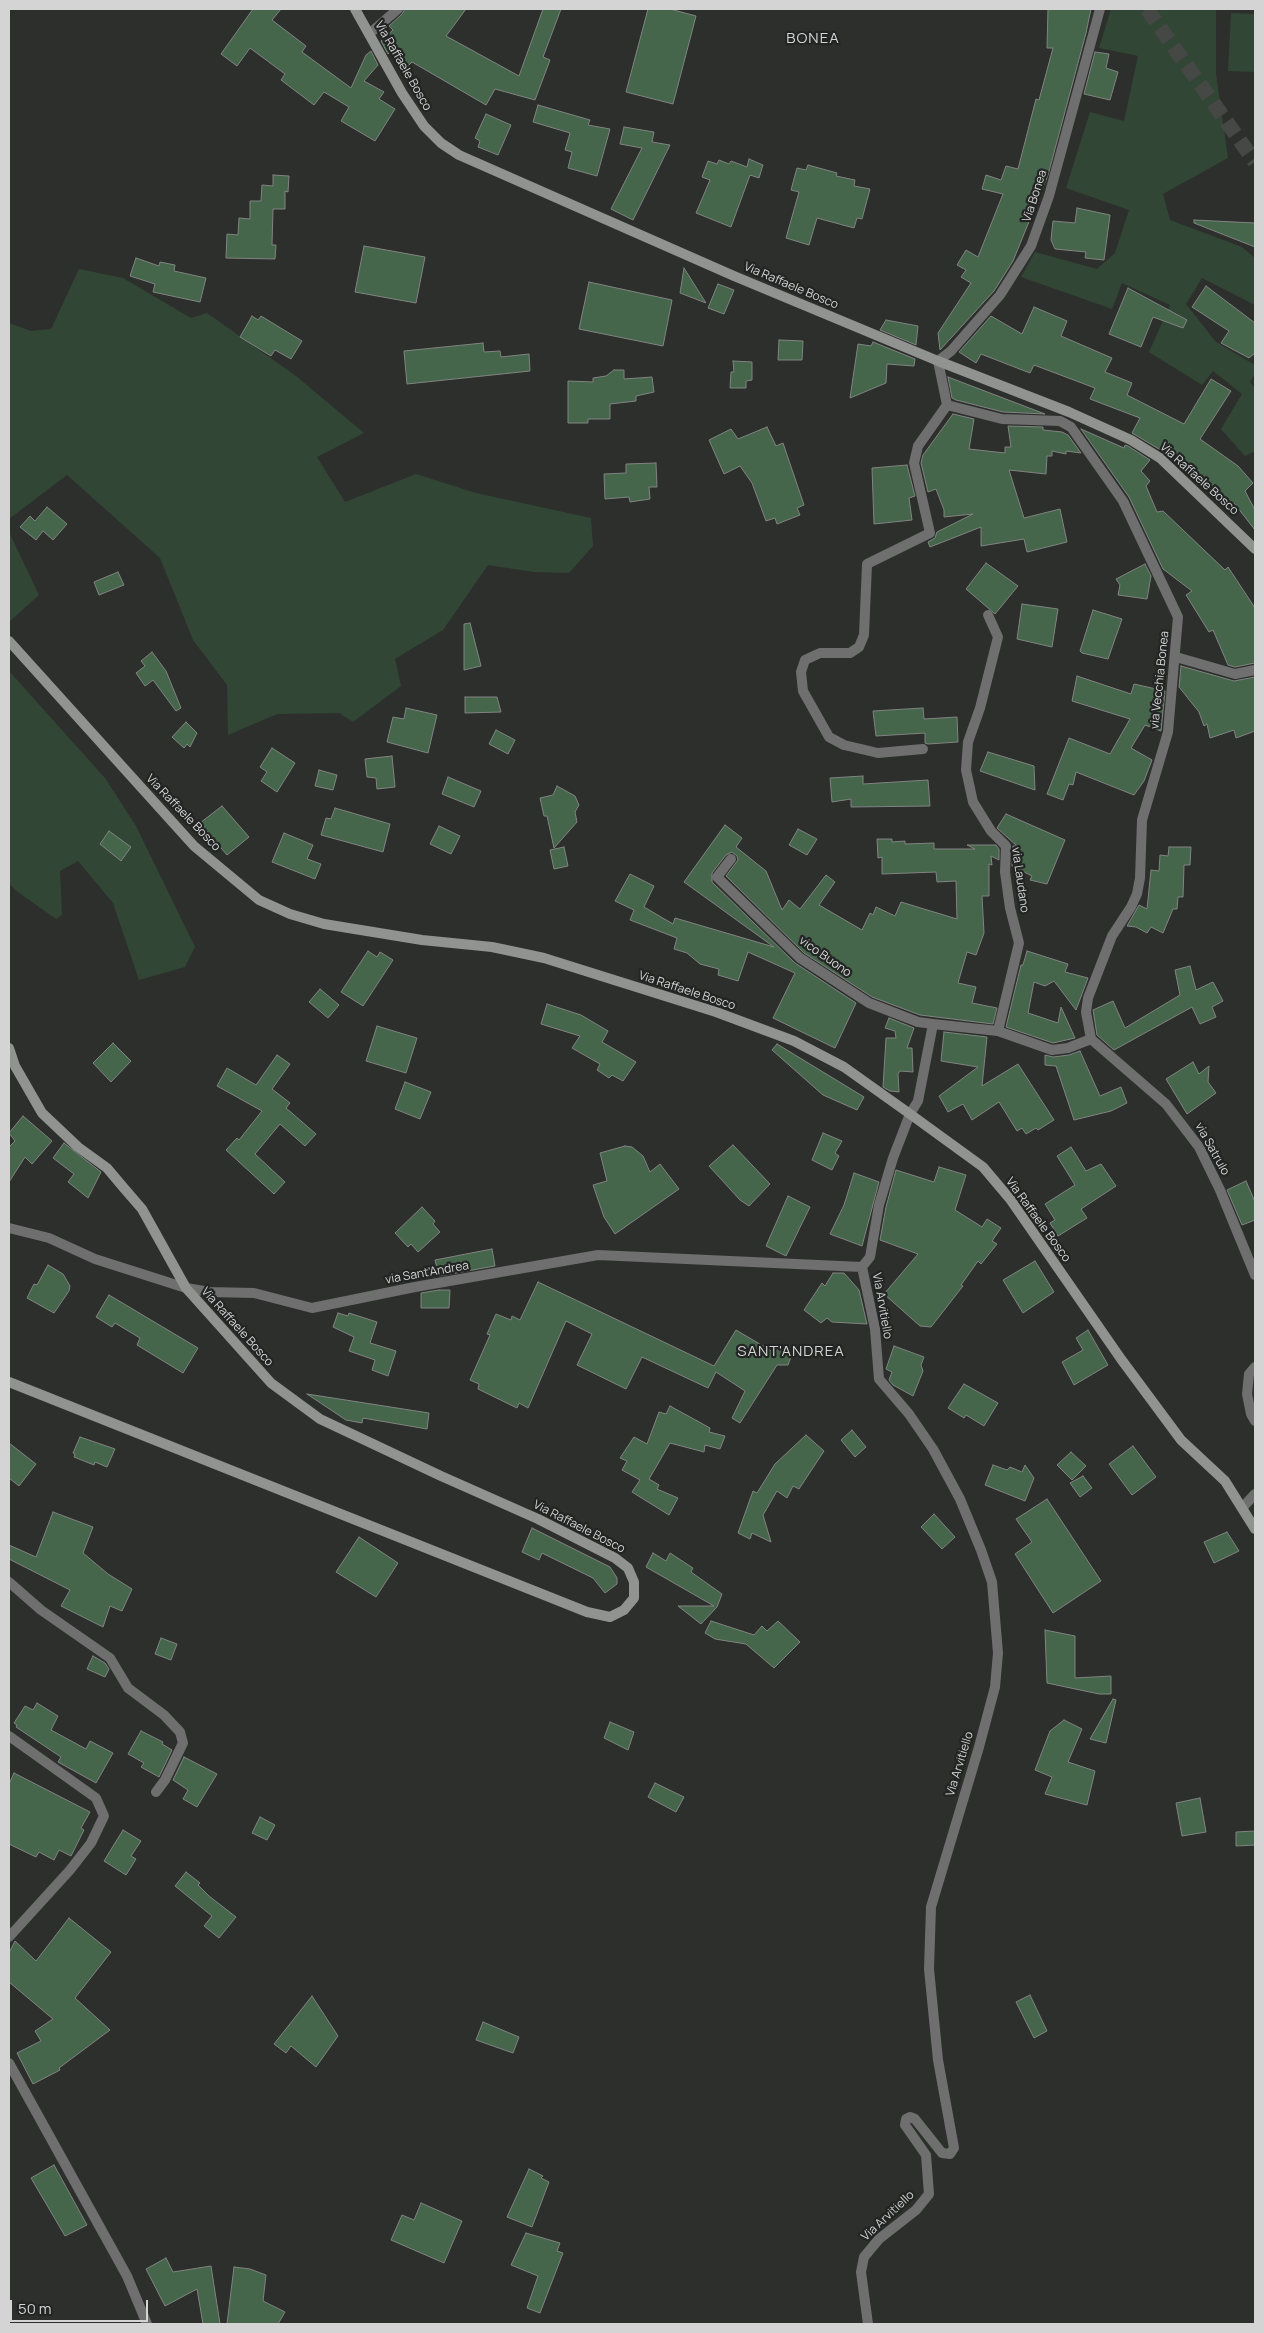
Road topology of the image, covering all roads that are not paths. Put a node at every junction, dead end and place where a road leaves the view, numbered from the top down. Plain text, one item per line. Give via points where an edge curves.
1 (356, 9) edge
2 (398, 9) edge
3 (1100, 9) edge
4 (369, 34) junction
5 (938, 362) junction
6 (946, 405) junction
7 (1255, 549) edge
8 (988, 615) dead end
9 (9, 642) edge
10 (1176, 657) junction
11 (1255, 670) edge
12 (923, 749) dead end
13 (732, 859) dead end
14 (933, 1024) junction
15 (998, 1031) junction
16 (1091, 1039) junction
17 (9, 1048) edge
18 (910, 1114) junction
19 (9, 1228) edge
20 (862, 1267) junction
21 (1255, 1275) edge
22 (186, 1288) junction
23 (1255, 1367) edge
24 (9, 1382) edge
25 (1255, 1421) edge
26 (1255, 1494) edge
27 (1242, 1507) junction
28 (1255, 1529) edge
29 (9, 1582) edge
30 (9, 1736) edge
31 (156, 1792) dead end
32 (9, 1937) edge
33 (9, 2063) edge
34 (147, 2324) edge
35 (868, 2324) edge

1 - 4 street, Via Raffaele Bosco
2 - 4 street
3 - 5 street, Via Bonea via 1049,196 1031,246 1000,295
4 - 5 street, Via Raffaele Bosco via 424,126 441,143 460,155
5 - 6 street
5 - 7 street, Via Raffaele Bosco via 1069,412 1131,440 1160,458
6 - 10 street, via Vecchia Bonea via 1002,419 1060,421 1071,426 1123,501 1169,595 1178,617
6 - 12 street via 918,446 914,463 930,533 867,564 864,635 859,647 850,653 820,653 805,660 801,672 803,691 829,737 844,745 878,753
8 - 15 street, via Laudano via 998,638 968,742 966,770 973,802 991,831 1006,846 1005,872 1019,943
9 - 18 street, Via Raffaele Bosco via 194,846 259,900 324,924 422,940 492,947 544,958 716,1012 794,1041 844,1067
10 - 11 street via 1235,674
10 - 16 street, via Vecchia Bonea via 1168,732 1142,820 1137,894 1112,936 1088,998 1086,1012
13 - 14 street, vico Buono via 717,877 800,958 869,1003 918,1022
14 - 15 street
14 - 18 street via 918,1101
15 - 16 street via 1052,1050
16 - 21 street, via Satrulo via 1166,1104 1199,1146
17 - 22 street, Via Raffaele Bosco via 15,1066 42,1113 78,1147 107,1168 142,1210
18 - 20 street, Via Arvitiello via 879,1205 870,1256
18 - 27 street, Via Raffaele Bosco via 983,1168 1010,1199 1120,1359 1181,1440 1225,1481
19 - 22 street, via Sant'Andrea via 49,1238 95,1259
20 - 22 street, via Sant'Andrea via 598,1255 312,1308 254,1293
20 - 35 street, Via Arvitiello via 876,1329 879,1378 933,1449 960,1499 992,1582 998,1653 995,1687 931,1907 929,1969 938,2060 954,2148 950,2154 942,2153 915,2119 906,2119 905,2125 926,2155 929,2194 864,2257 861,2272
22 - 24 street, Via Raffaele Bosco via 271,1383 320,1419 615,1558 628,1568 634,1582 634,1598 624,1610 610,1617 587,1612
23 - 25 street via 1250,1374 1247,1394
26 - 27 street
27 - 28 street, Via Raffaele Bosco
29 - 31 street via 42,1610 110,1658 128,1688 164,1715 180,1732 183,1743
30 - 32 street via 96,1798 104,1816 91,1843 70,1870
33 - 34 street via 127,2276

